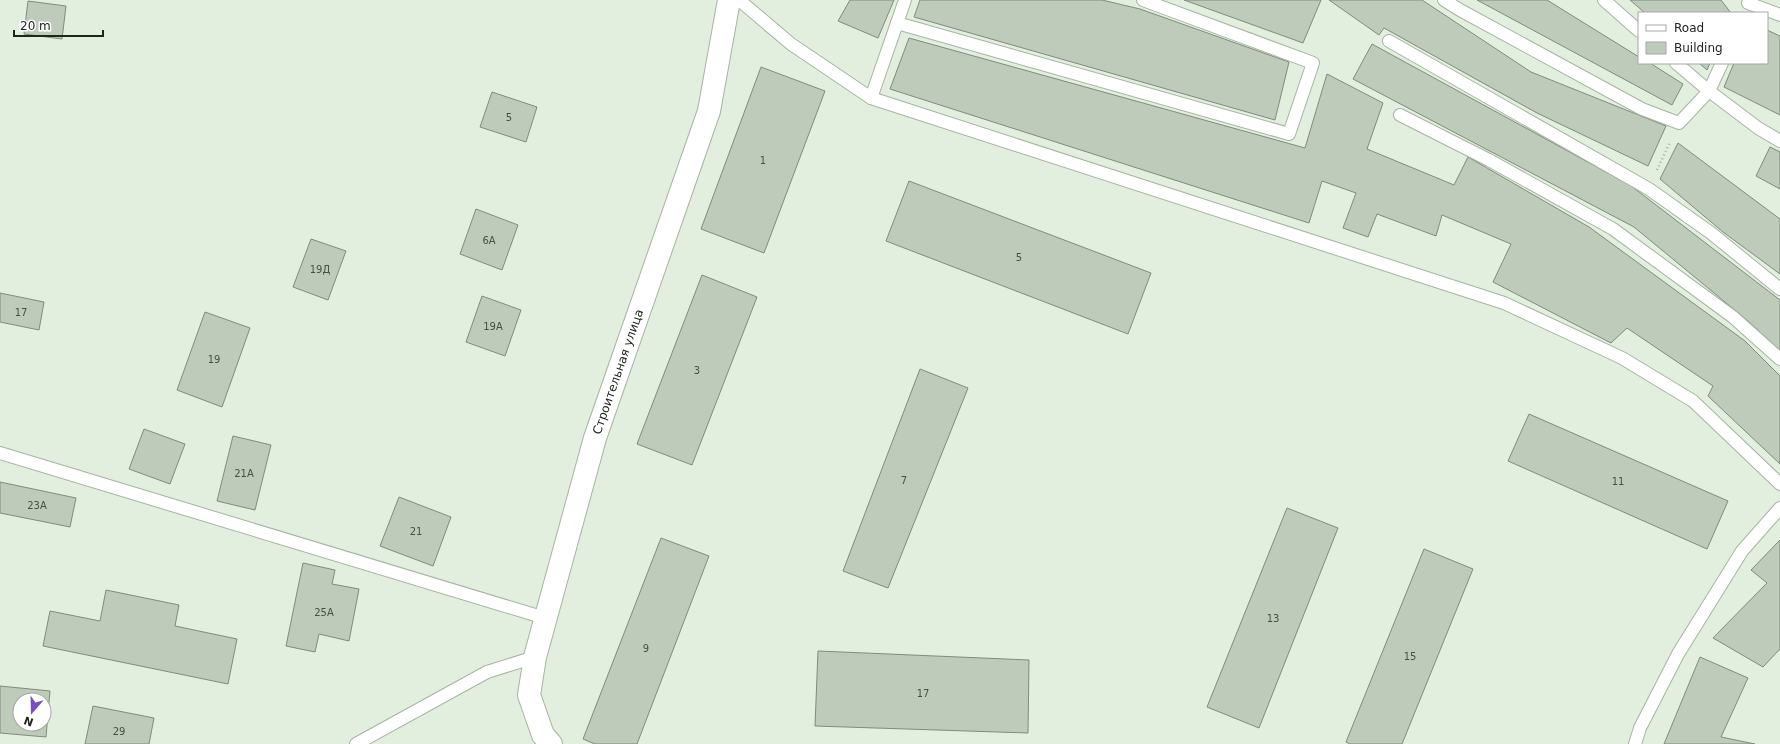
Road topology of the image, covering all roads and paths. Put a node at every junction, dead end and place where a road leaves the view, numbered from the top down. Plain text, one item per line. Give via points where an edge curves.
1 (729, 0) edge
2 (739, 0) edge
3 (905, 0) edge
4 (1143, 0) edge
5 (1444, 0) edge
6 (1604, 0) edge
7 (1746, 5) edge
8 (1780, 15) edge
9 (897, 24) junction
10 (1638, 29) edge
11 (1388, 41) dead end
12 (1677, 64) edge
13 (1722, 64) edge
14 (1709, 91) junction
15 (871, 98) junction
16 (1400, 116) dead end
17 (1679, 123) junction
18 (1780, 141) edge
19 (1649, 189) junction
20 (1780, 289) edge
21 (1780, 359) edge
22 (0, 453) edge
23 (1780, 484) edge
24 (1780, 508) edge
25 (545, 618) junction
26 (536, 657) junction
27 (356, 744) edge
28 (551, 744) edge
29 (1635, 744) edge

1 - 25 street, Строительная улица via 709,111 595,438
2 - 15 lane via 791,44
3 - 9 lane
4 - 9 lane via 1314,63 1289,134
5 - 17 lane via 1642,108
6 - 10 lane
7 - 8 lane
9 - 15 lane
11 - 19 lane
12 - 14 lane
13 - 14 lane
14 - 17 lane
14 - 18 lane via 1758,128
15 - 23 lane via 1504,303 1622,358 1693,401
16 - 21 lane via 1489,160 1613,229 1733,317
17 - 19 path
19 - 20 lane via 1711,233
22 - 25 lane
24 - 29 lane via 1742,551 1678,654 1640,728
25 - 26 street, Строительная улица
26 - 27 lane via 487,672
26 - 28 street, Строительная улица via 529,695 543,735

